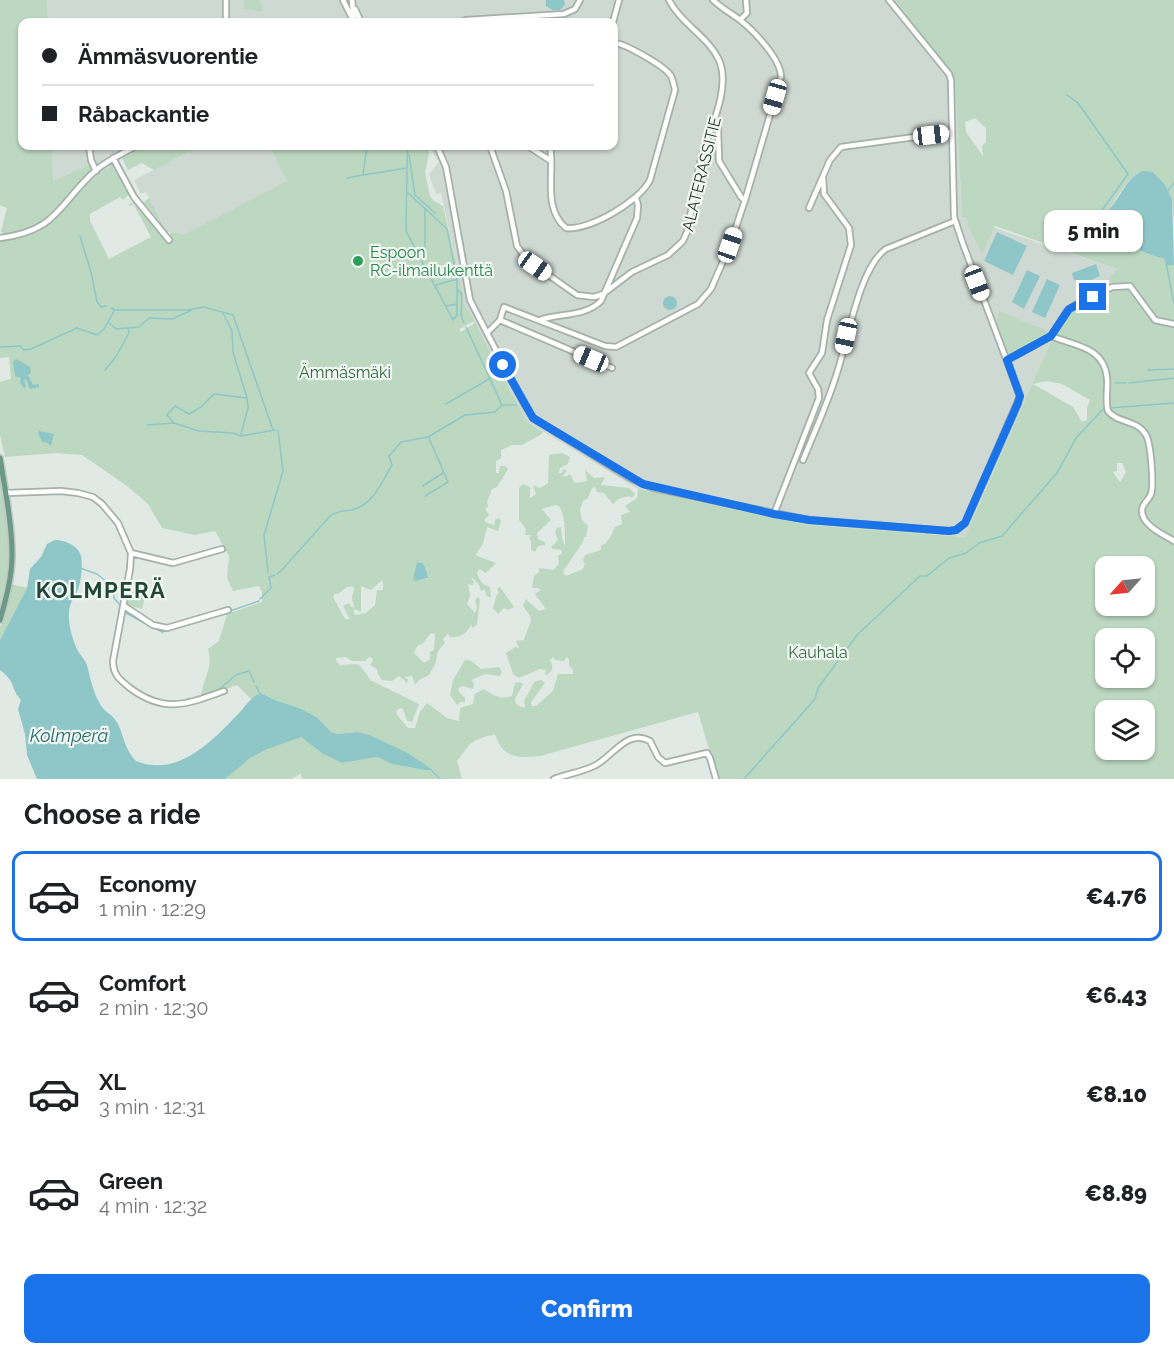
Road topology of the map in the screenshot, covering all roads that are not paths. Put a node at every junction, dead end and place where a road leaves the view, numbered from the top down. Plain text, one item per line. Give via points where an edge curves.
1 (226, 0) edge
2 (343, 0) edge
3 (580, 0) edge
4 (619, 0) edge
5 (669, 0) edge
6 (713, 0) edge
7 (746, 0) edge
8 (889, 0) edge
9 (352, 2) edge
10 (226, 18) edge
11 (350, 18) edge
12 (351, 18) edge
13 (359, 18) edge
14 (499, 18) edge
15 (614, 18) edge
16 (740, 20) junction
17 (618, 44) edge
18 (715, 118) junction
19 (952, 132) junction
20 (90, 150) edge
21 (128, 150) edge
22 (439, 150) edge
23 (491, 150) edge
24 (534, 150) edge
25 (550, 150) edge
26 (112, 158) junction
27 (551, 161) junction
28 (96, 171) junction
29 (823, 177) junction
30 (636, 198) junction
31 (745, 201) junction
32 (809, 208) dead end
33 (955, 220) junction
34 (0, 238) edge
35 (169, 240) dead end
36 (603, 294) junction
37 (500, 320) junction
38 (540, 320) junction
39 (1174, 324) edge
40 (487, 333) junction
41 (1051, 336) junction
42 (1007, 360) junction
43 (612, 368) dead end
44 (0, 458) edge
45 (803, 460) dead end
46 (6, 494) junction
47 (774, 514) junction
48 (1174, 541) edge
49 (222, 549) dead end
50 (131, 553) junction
51 (124, 606) junction
52 (228, 610) dead end
53 (0, 620) edge
54 (224, 691) dead end
55 (554, 779) edge
56 (716, 779) edge

1 - 10 street
2 - 11 street
3 - 14 street via 564,14
4 - 15 street
5 - 18 street, ALATERASSITIE via 720,62 723,86
6 - 16 street
7 - 16 street via 747,13
8 - 19 street via 949,74
9 - 12 street
9 - 13 street
16 - 31 street via 781,70
17 - 30 street via 663,67 675,90 650,180
18 - 31 street via 719,161
18 - 36 street, ALATERASSITIE via 683,241 668,255 632,272
19 - 29 street via 846,145 835,152
19 - 33 street
20 - 28 street
21 - 26 street
22 - 40 street via 446,166 470,300
23 - 36 street via 520,252 577,295
24 - 27 street
25 - 27 street
26 - 28 street
26 - 35 street via 134,196
27 - 30 street via 551,203 557,219 566,228 590,224
28 - 34 street via 45,225 26,234
29 - 32 street
29 - 47 street via 824,194 849,228 851,245 827,320 822,353 809,373 819,398
30 - 36 street via 637,218
31 - 38 street via 711,289 698,304 610,348
33 - 42 street
33 - 45 street via 878,256 852,314 836,379
36 - 38 street, ALATERASSITIE via 594,308
37 - 38 street via 504,307
37 - 40 street
37 - 43 street
39 - 41 street via 1155,320 1132,289 1120,285 1069,309
40 - 47 street via 528,412 539,423 643,484
41 - 42 street
41 - 48 street via 1083,346 1099,359 1106,370 1108,411 1137,424 1145,434 1151,454 1152,491 1142,512 1150,525
42 - 47 street via 1020,396 961,527 949,531
44 - 46 main road
46 - 50 street via 61,491 93,497 118,523
46 - 53 main road via 12,557
49 - 50 street via 173,563
50 - 51 street
51 - 52 street via 153,625 167,628
51 - 54 street via 113,667 122,681 149,699 165,704 189,703
55 - 56 street via 596,766 637,737 650,741 665,763 706,753

